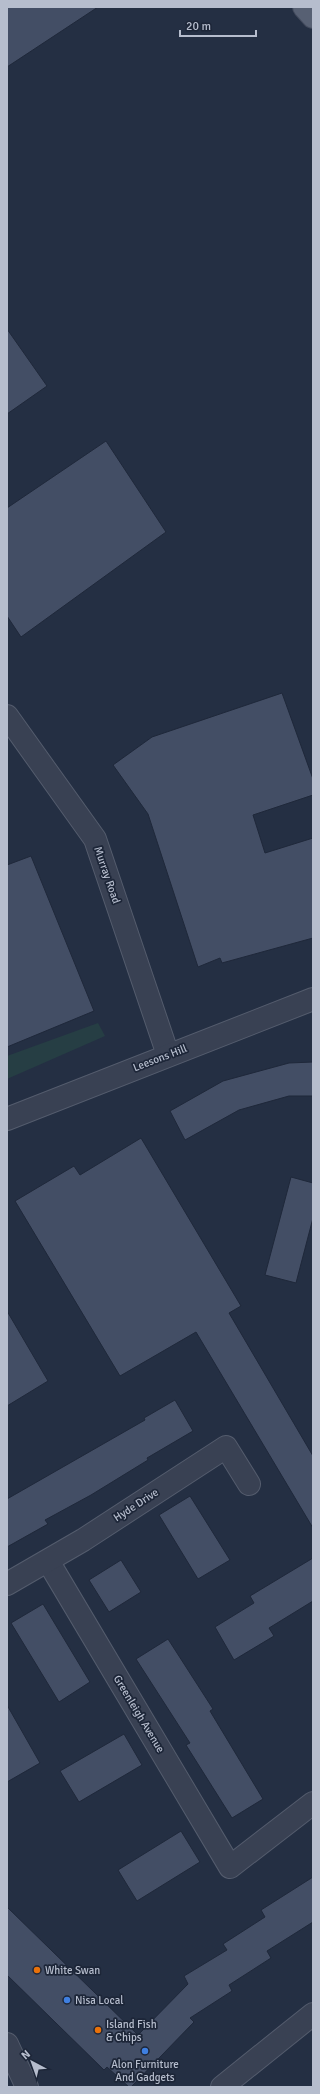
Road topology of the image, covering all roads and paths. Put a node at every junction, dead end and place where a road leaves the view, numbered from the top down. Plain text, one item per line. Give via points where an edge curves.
1 (304, 7) edge
2 (313, 17) edge
3 (7, 716) edge
4 (313, 999) edge
5 (168, 1055) junction
6 (7, 1119) edge
7 (249, 1484) dead end
8 (48, 1561) junction
9 (7, 1584) edge
10 (313, 1804) edge
11 (313, 2014) edge
12 (7, 2044) edge
13 (27, 2087) edge
14 (222, 2087) edge

1 - 2 main road
3 - 5 street, Murray Road via 94,839
4 - 5 street, Leesons Hill
5 - 6 street, Leesons Hill
7 - 8 street, Hyde Drive via 226,1447
8 - 9 street, Hyde Drive
8 - 10 street, Greenleigh Avenue via 230,1867
11 - 14 street
12 - 13 street

